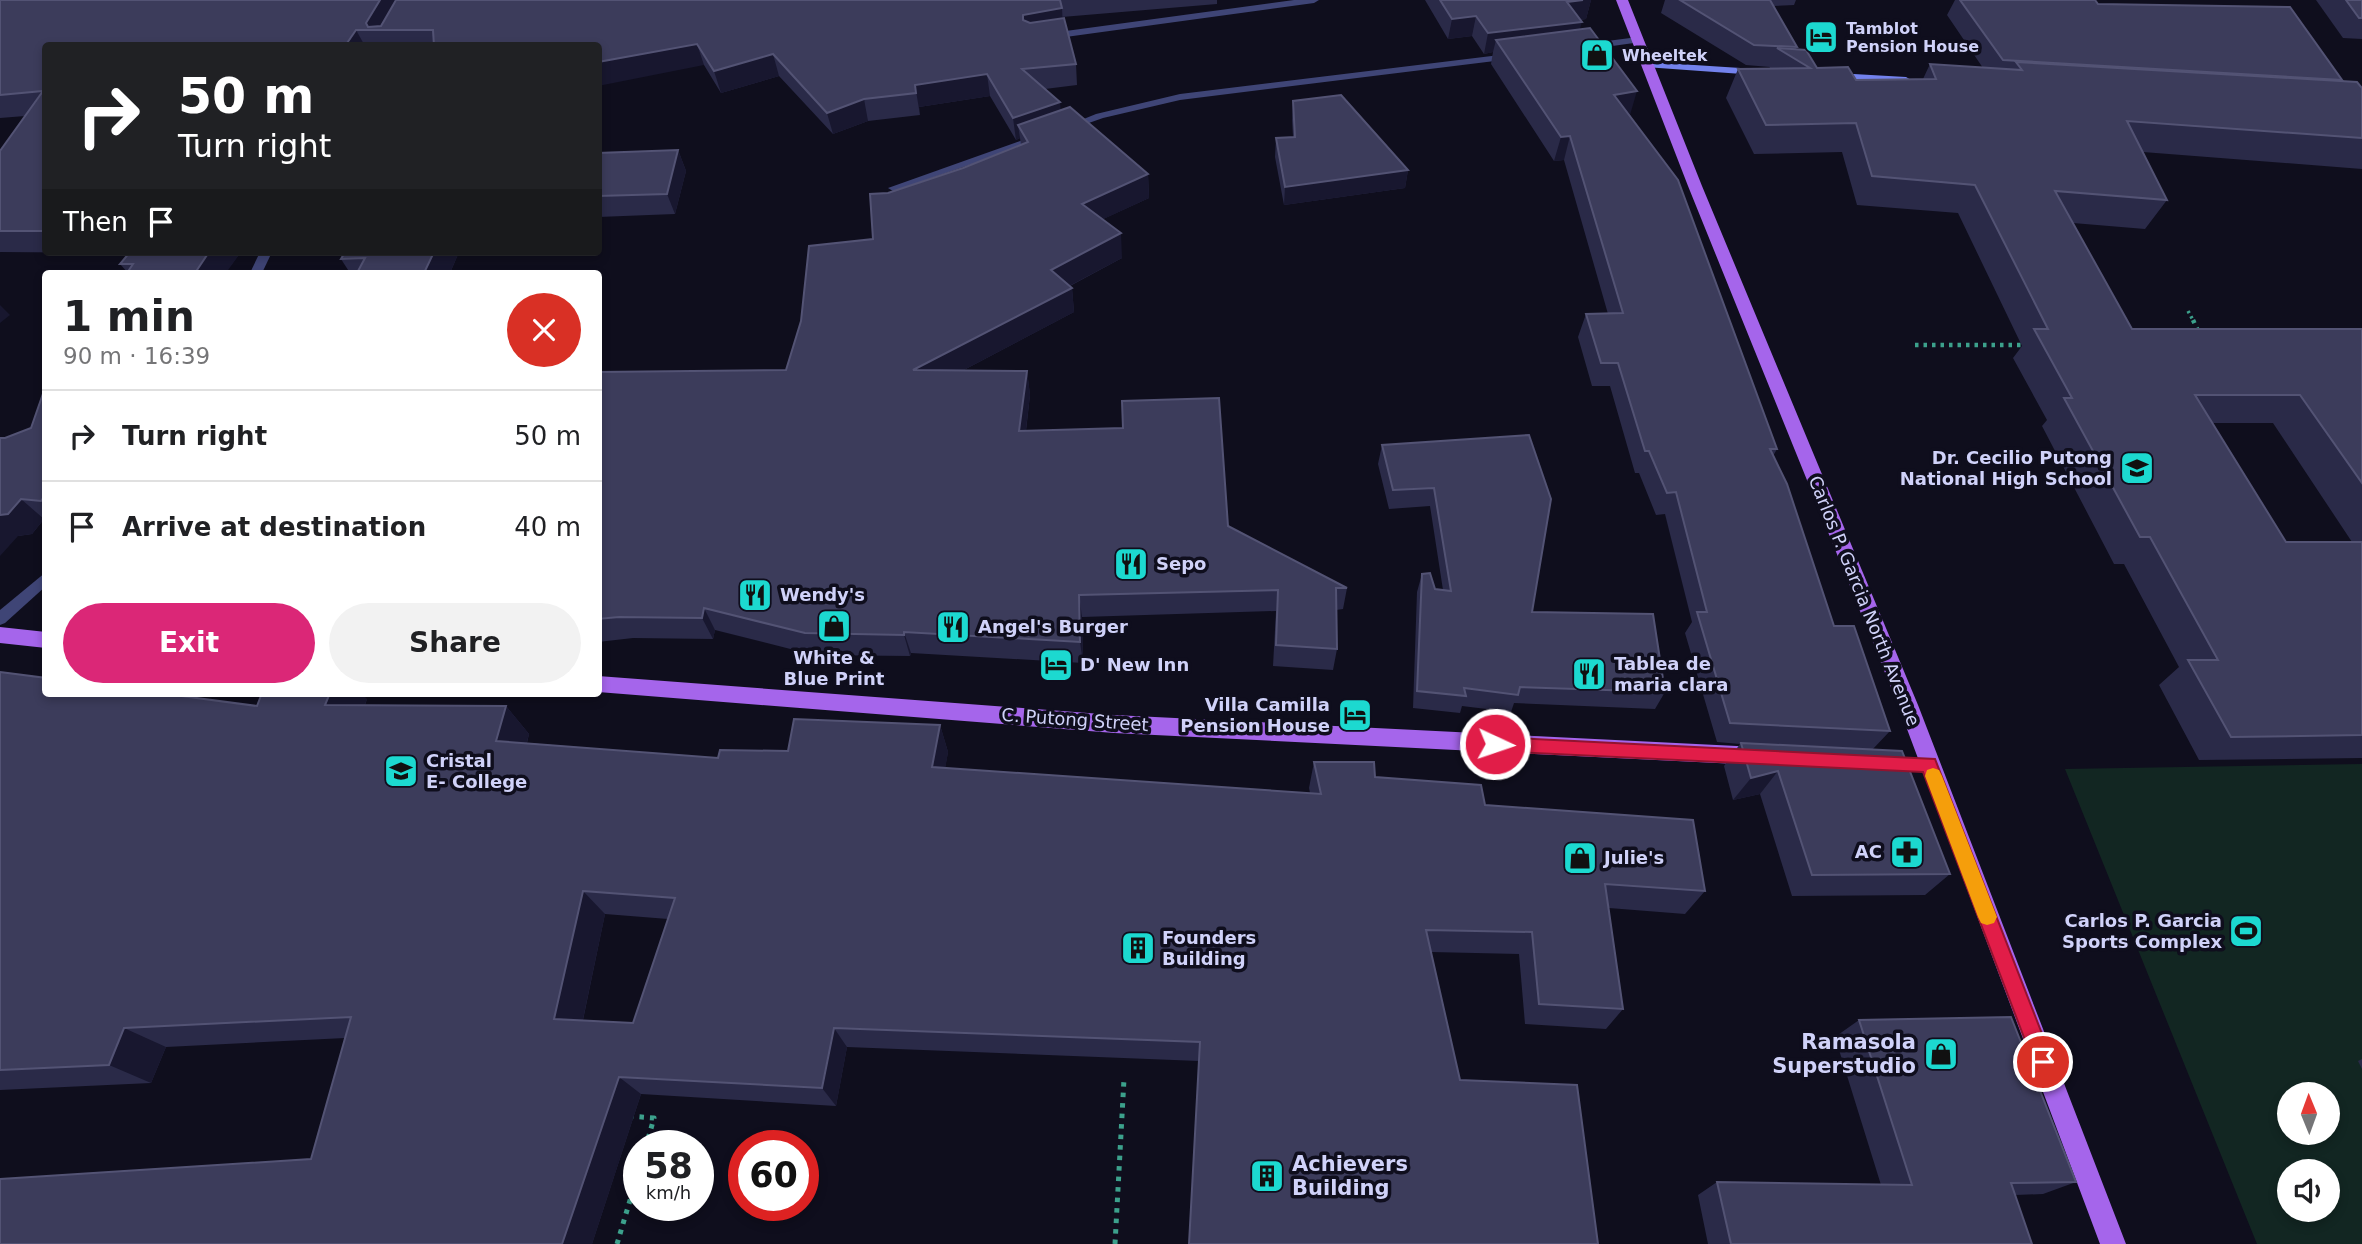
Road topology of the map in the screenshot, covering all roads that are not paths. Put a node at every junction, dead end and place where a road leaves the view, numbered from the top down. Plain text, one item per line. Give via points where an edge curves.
1 (1314, 0) edge
2 (1622, 0) edge
3 (1045, 37) edge
4 (1638, 40) junction
5 (1569, 49) edge
6 (1513, 56) edge
7 (1647, 65) junction
8 (1771, 72) edge
9 (1826, 76) edge
10 (1922, 81) edge
11 (1061, 130) edge
12 (1048, 134) edge
13 (893, 188) edge
14 (42, 582) edge
15 (0, 619) edge
16 (0, 635) edge
17 (42, 639) edge
18 (602, 684) edge
19 (1784, 758) edge
20 (1903, 763) edge
21 (1929, 765) junction
22 (2113, 1244) edge

1 - 3 street
2 - 4 main road, Carlos P. Garcia North Avenue
4 - 5 street
4 - 7 main road, Carlos P. Garcia North Avenue
6 - 11 street via 1180,97
7 - 8 main road
7 - 21 main road, Carlos P. Garcia North Avenue
9 - 10 main road
12 - 13 street
14 - 15 street
16 - 17 main road
18 - 19 main road, C. Putong Street via 1114,724
20 - 21 main road
21 - 22 main road, Carlos P. Garcia North Avenue

